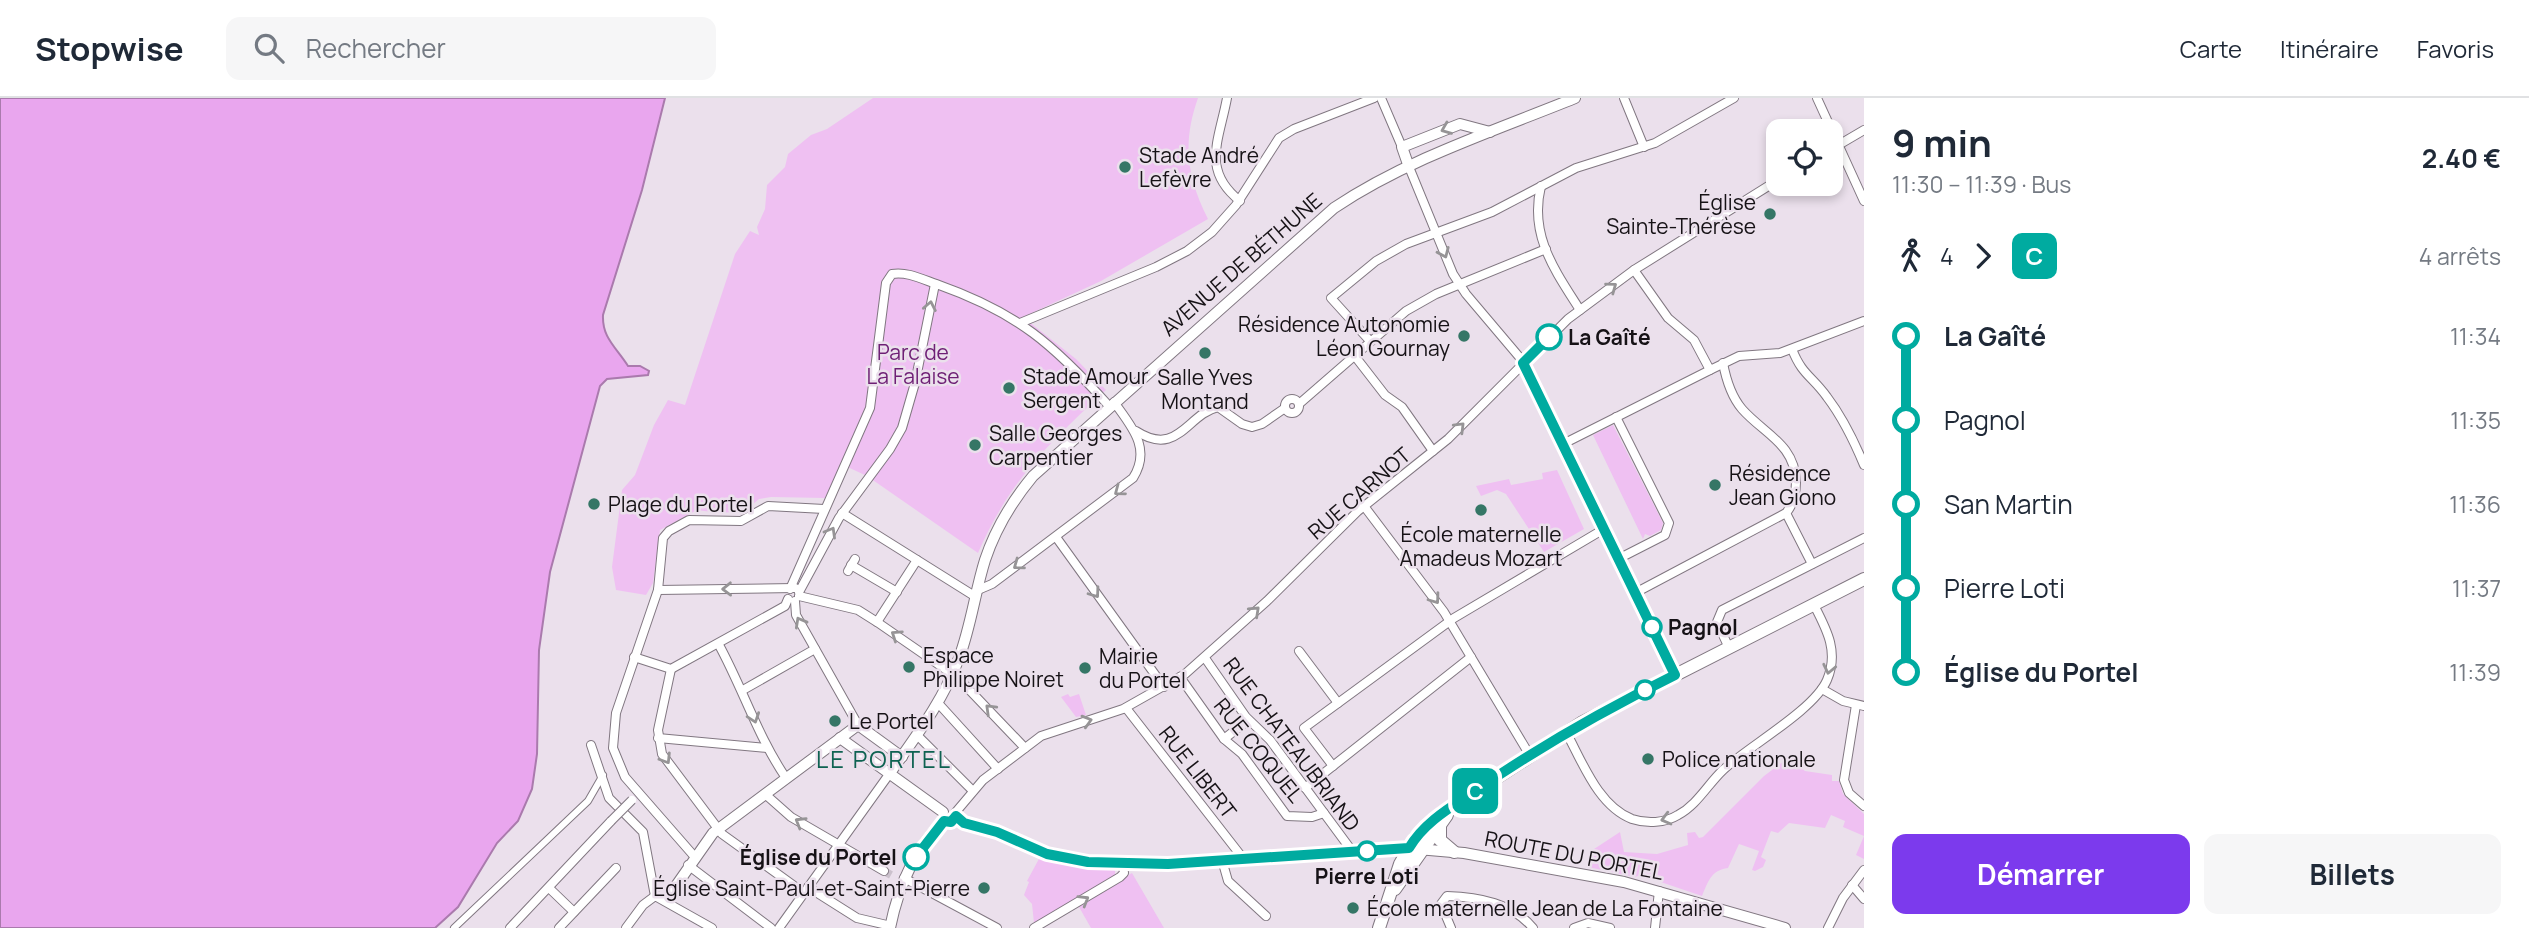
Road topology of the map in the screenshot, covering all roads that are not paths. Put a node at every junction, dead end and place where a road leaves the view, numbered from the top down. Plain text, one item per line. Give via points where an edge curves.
1 (1227, 98) edge
2 (1374, 98) edge
3 (1381, 98) edge
4 (1575, 98) edge
5 (1624, 98) edge
6 (1734, 98) edge
7 (1816, 98) edge
8 (1364, 100) edge
9 (1824, 119) edge
10 (1469, 126) junction
11 (1864, 130) edge
12 (1490, 132) junction
13 (1470, 141) junction
14 (1843, 143) edge
15 (1402, 147) junction
16 (1644, 148) junction
17 (1843, 163) edge
18 (1409, 167) junction
19 (1541, 186) junction
20 (1766, 188) edge
21 (1240, 201) junction
22 (1864, 201) edge
23 (1435, 232) junction
24 (1546, 249) junction
25 (1634, 270) junction
26 (935, 284) junction
27 (1459, 285) junction
28 (1580, 310) junction
29 (1864, 321) edge
30 (1020, 323) junction
31 (1370, 341) junction
32 (1792, 349) junction
33 (1354, 355) junction
34 (1523, 363) junction
35 (1723, 363) junction
36 (1710, 370) junction
37 (1112, 404) junction
38 (1616, 417) junction
39 (1136, 431) junction
40 (1864, 439) edge
41 (1855, 443) junction
42 (1563, 444) junction
43 (1433, 452) junction
44 (1864, 465) edge
45 (1364, 506) junction
46 (824, 509) junction
47 (842, 513) junction
48 (1786, 513) junction
49 (1604, 529) junction
50 (1056, 537) junction
51 (1864, 538) edge
52 (1618, 559) junction
53 (917, 560) junction
54 (1812, 564) junction
55 (852, 565) dead end
56 (1864, 579) edge
57 (658, 590) junction
58 (897, 592) junction
59 (977, 593) junction
60 (1635, 593) junction
61 (793, 594) junction
62 (1814, 605) junction
63 (1450, 621) junction
64 (877, 622) junction
65 (719, 645) junction
66 (1729, 648) junction
67 (815, 649) junction
68 (1299, 651) dead end
69 (634, 657) junction
70 (1471, 657) junction
71 (1205, 658) junction
72 (671, 669) junction
73 (952, 674) junction
74 (1675, 675) junction
75 (1180, 677) junction
76 (1164, 687) junction
77 (1822, 689) junction
78 (743, 690) junction
79 (938, 703) junction
80 (1338, 703) junction
81 (1860, 705) edge
82 (1126, 708) junction
83 (1248, 720) junction
84 (858, 724) junction
85 (1566, 732) junction
86 (917, 735) junction
87 (658, 738) junction
88 (840, 738) junction
89 (1224, 739) junction
90 (591, 745) dead end
91 (767, 748) junction
92 (1025, 748) junction
93 (1530, 754) junction
94 (902, 757) junction
95 (1333, 766) junction
96 (998, 769) junction
97 (890, 773) junction
98 (603, 775) junction
99 (786, 778) junction
100 (1305, 788) junction
101 (972, 790) junction
102 (765, 794) junction
103 (635, 797) junction
104 (1864, 806) edge
105 (1324, 813) junction
106 (949, 816) junction
107 (1439, 820) junction
108 (717, 829) junction
109 (838, 845) junction
110 (1419, 849) junction
111 (1376, 850) junction
112 (1352, 852) junction
113 (1454, 852) junction
114 (1242, 857) junction
115 (691, 860) junction
116 (1222, 860) junction
117 (1123, 865) junction
118 (616, 869) dead end
119 (1396, 870) junction
120 (1864, 870) edge
121 (884, 871) tunnel mouth
122 (900, 879) junction
123 (1852, 885) junction
124 (548, 888) junction
125 (806, 890) junction
126 (1659, 891) junction
127 (1391, 895) junction
128 (660, 898) junction
129 (1864, 899) edge
130 (574, 912) junction
131 (1266, 916) dead end
132 (563, 927) edge
133 (890, 927) edge
134 (454, 928) edge
135 (510, 928) edge
136 (626, 928) edge
137 (712, 928) edge
138 (771, 928) edge
139 (779, 928) edge
140 (997, 928) edge
141 (1034, 928) edge
142 (1379, 928) edge
143 (1451, 928) edge
144 (1533, 928) edge
145 (1574, 928) edge
146 (1610, 928) edge
147 (1656, 928) edge
148 (1784, 928) edge
149 (1828, 928) edge

1 - 21 street via 1217,170 1222,186
2 - 8 street
3 - 15 street
4 - 12 street, AVENUE DE BÉTHUNE
5 - 16 street
6 - 16 street
7 - 9 street
8 - 21 street via 1282,136
10 - 12 street
10 - 13 street
10 -> 15 street via 1460,124
11 - 14 street
12 - 13 street, AVENUE DE BÉTHUNE
13 - 18 street, AVENUE DE BÉTHUNE
15 - 18 street
16 - 19 street via 1585,165
17 - 22 street
18 - 23 street
18 - 37 street, AVENUE DE BÉTHUNE via 1320,218
19 - 23 street via 1492,212
19 - 24 street via 1536,220
20 - 25 street, RUE CARNOT
21 - 30 street via 1212,232 1172,260
23 -> 27 street
23 - 31 street via 1376,261 1331,298
24 - 27 street
24 - 28 street
28 -> 25 street, RUE CARNOT
25 - 36 street via 1668,318 1696,343
26 - 30 street via 987,304
26 - 46 street via 902,273 890,276 886,283 870,408
47 -> 26 street via 902,428
27 - 31 street via 1406,311
27 - 34 street
28 - 34 street, RUE CARNOT
29 - 32 street
30 - 37 street via 1064,356
31 - 33 street
32 - 35 street via 1766,356 1739,356
32 - 41 street via 1802,372 1828,398
33 - 39 street via 1299,404 1295,413 1285,408 1256,427 1245,426 1218,407 1171,438 1152,438
33 - 43 street via 1385,395 1402,407
34 - 42 street
43 -> 34 street, RUE CARNOT
35 - 36 street
35 - 48 street via 1741,407 1791,456 1796,487
36 - 38 street
37 - 39 street
37 - 59 street, AVENUE DE BÉTHUNE via 1020,493 991,544
38 - 42 street
38 - 52 street via 1669,523 1662,537
39 -> 50 street via 1141,451 1133,478
40 - 41 street
41 - 44 street
42 - 49 street
43 - 45 street, RUE CARNOT
45 -> 63 street
71 -> 45 street, RUE CARNOT
46 - 57 street via 770,505 741,521 690,520 663,538
46 - 61 street
47 - 53 street
61 -> 47 street
48 - 54 street
48 - 60 street
49 - 52 street
49 - 63 street
50 -> 59 street
50 -> 76 street
51 - 54 street
52 - 60 street
53 - 58 street
53 - 59 street
54 - 66 street via 1722,610 1717,622
55 - 58 street
56 - 62 main road
61 -> 57 street
57 - 69 street
58 - 64 street
59 - 73 street, AVENUE DE BÉTHUNE
60 - 74 street
61 - 64 street via 858,610
61 - 65 street via 785,606
67 -> 61 street via 794,612
62 - 66 main road
62 -> 77 street via 1832,647 1830,671
63 - 70 street
63 - 80 street
73 -> 64 street
65 - 72 street
65 - 78 street
66 - 74 main road
67 - 78 street
67 - 84 street
68 - 80 street
69 - 72 street
69 - 103 street via 612,739 618,765
70 - 93 street
70 - 95 street
71 - 75 street, RUE CARNOT
71 - 83 street, RUE CHATEAUBRIAND
72 - 87 street
73 - 79 street, AVENUE DE BÉTHUNE
92 -> 73 street
74 - 85 main road
75 - 76 street, RUE CARNOT
75 - 89 street, RUE COQUEL
76 - 82 street, RUE CARNOT
77 - 81 street
77 -> 85 street via 1723,770 1686,810 1660,821 1633,820 1613,808
78 -> 91 street
79 - 86 street, AVENUE DE BÉTHUNE
79 - 96 street
80 - 95 street via 1304,728
81 - 104 street via 1844,780 1849,793
92 -> 82 street, RUE CARNOT via 1044,734
82 - 114 street, RUE LIBERT
83 - 89 street
83 - 100 street, RUE CHATEAUBRIAND via 1267,737
84 - 88 street
84 - 94 street
85 - 93 main road
86 - 94 street, AVENUE DE BÉTHUNE
86 - 101 street
87 - 91 street
87 -> 108 street via 662,754
88 - 97 street, ROUTE DU PORTEL
88 - 99 street
89 - 105 street, RUE COQUEL via 1242,754 1289,817
90 - 98 street
91 - 99 street
92 - 96 street, RUE CARNOT
93 - 107 main road
94 - 97 street, AVENUE DE BÉTHUNE
95 - 100 street
96 - 101 street, RUE CARNOT
97 - 106 street, ROUTE DU PORTEL
97 - 109 street
98 - 128 street via 608,798 644,834
98 - 134 street via 588,802
99 - 102 street
100 - 105 street, RUE CHATEAUBRIAND
101 - 106 street, RUE CARNOT
102 - 108 street
109 -> 102 street via 787,814
103 - 115 street
103 - 124 street, bridge
105 - 112 street, RUE CHATEAUBRIAND
106 - 117 street, ROUTE DU PORTEL via 1056,857
106 - 122 street
107 - 110 main road
107 - 110 main road
107 - 113 main road via 1440,840
108 - 115 street
108 - 125 street
109 - 121 street
109 - 125 street
110 - 111 street, ROUTE DU PORTEL
110 - 113 street, ROUTE DU PORTEL
110 - 119 main road
110 - 127 main road
110 - 127 street via 1405,863
111 - 112 street, ROUTE DU PORTEL
111 - 119 street via 1392,858
112 - 114 street, ROUTE DU PORTEL
113 - 126 street, ROUTE DU PORTEL via 1563,869
114 - 116 street, ROUTE DU PORTEL
115 - 128 street
115 - 138 street
116 - 117 street, ROUTE DU PORTEL
116 - 131 street via 1228,881
141 -> 117 street via 1120,877
118 - 130 street
119 - 127 main road
120 - 123 street
122 - 133 street
122 - 140 street
123 - 129 street
123 - 149 street
124 - 130 street
124 - 135 street
125 - 133 street via 854,917
125 - 139 street
126 - 147 street
126 - 148 street, ROUTE DU PORTEL
127 - 142 main road
128 - 136 street via 640,909
128 - 137 street
130 - 132 street
143 - 144 street via 1441,904 1447,896 1503,905
145 - 146 street via 1588,923

